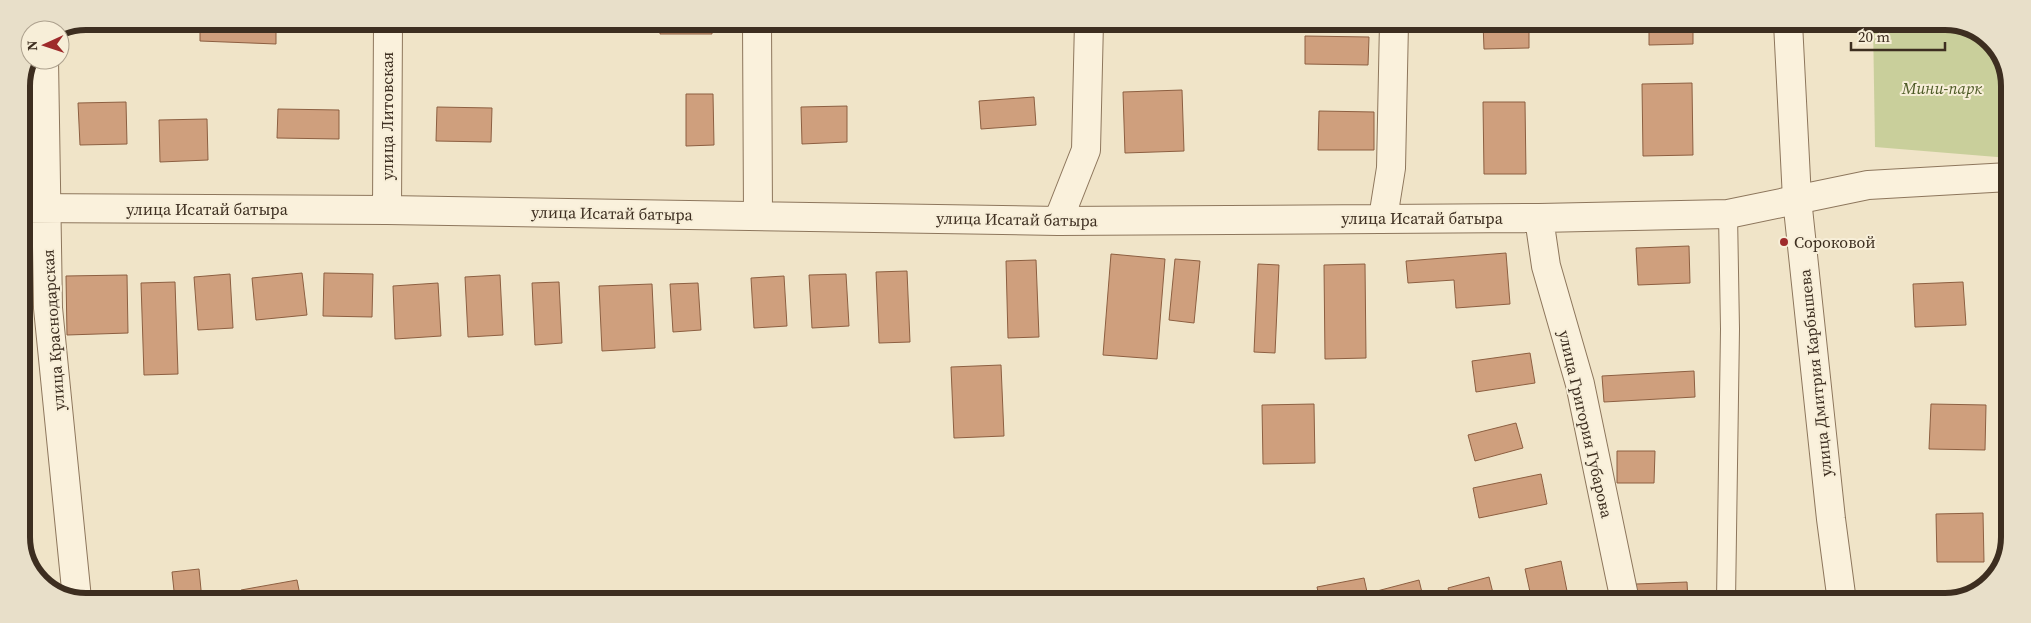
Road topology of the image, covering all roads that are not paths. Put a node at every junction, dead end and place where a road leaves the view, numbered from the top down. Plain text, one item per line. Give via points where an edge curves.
1 (388, 30) edge
2 (757, 30) edge
3 (1089, 30) edge
4 (1394, 30) edge
5 (1788, 30) edge
6 (43, 70) edge
7 (2001, 177) edge
8 (1796, 199) junction
9 (34, 208) edge
10 (387, 210) junction
11 (1728, 214) junction
12 (758, 215) junction
13 (1383, 218) junction
14 (1539, 218) junction
15 (1058, 221) junction
16 (75, 592) edge
17 (1623, 593) edge
18 (1726, 593) edge
19 (1841, 593) edge

1 - 10 street, улица Литовская
2 - 12 street
3 - 15 street via 1086,150
4 - 13 street via 1391,168
5 - 8 street, улица Дмитрия Карбышева
6 - 9 street, улица Краснодарская
7 - 8 street, улица Исатай батыра via 1868,185
8 - 11 street, улица Исатай батыра
8 - 19 street, улица Дмитрия Карбышева
9 - 10 street, улица Исатай батыра
9 - 16 street, улица Краснодарская via 48,308
10 - 12 street, улица Исатай батыра
11 - 14 street, улица Исатай батыра
11 - 18 lane via 1730,329
12 - 15 street, улица Исатай батыра
13 - 14 street, улица Исатай батыра
13 - 15 street, улица Исатай батыра
14 - 17 street, улица Григория Губарова via 1546,266 1580,384

